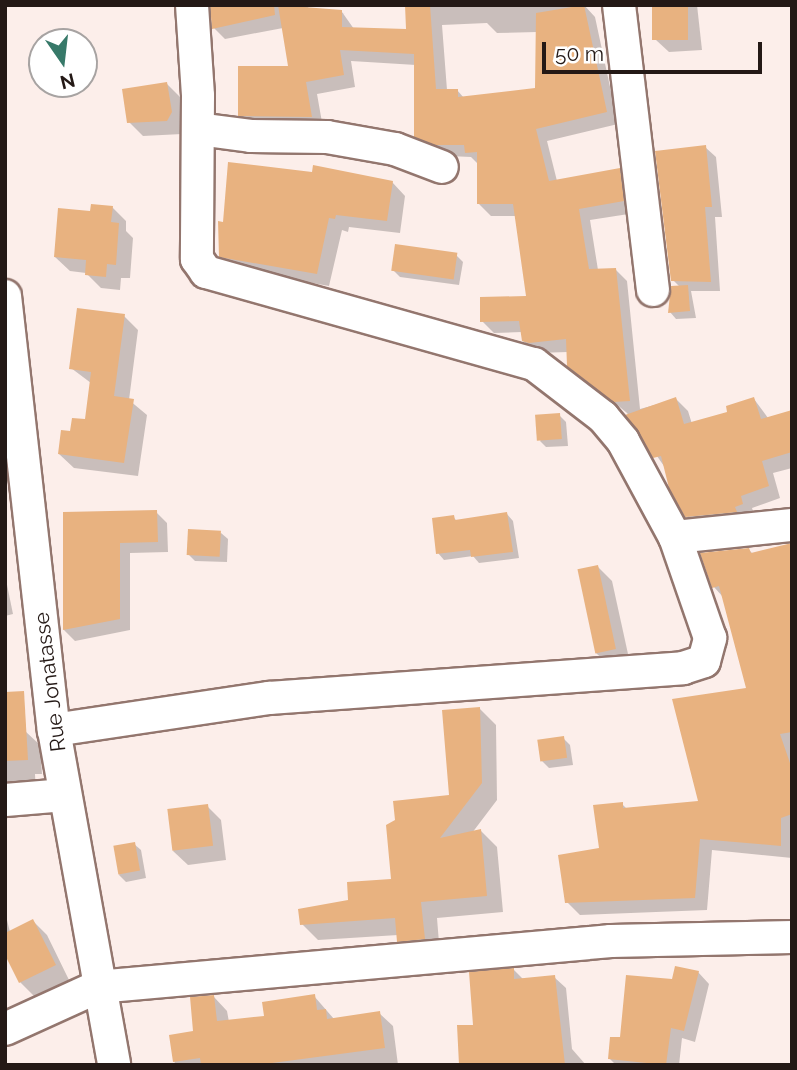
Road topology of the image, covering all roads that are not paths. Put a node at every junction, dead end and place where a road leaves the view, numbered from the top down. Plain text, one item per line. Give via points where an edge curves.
1 (192, 5) edge
2 (619, 5) edge
3 (198, 129) junction
4 (442, 167) dead end
5 (653, 290) dead end
6 (5, 296) edge
7 (792, 525) edge
8 (676, 537) junction
9 (54, 730) junction
10 (64, 794) junction
11 (5, 800) edge
12 (792, 937) edge
13 (97, 988) junction
14 (5, 1029) edge
15 (114, 1065) edge

1 - 3 street
2 - 5 street
3 - 4 street via 251,136 327,137 383,146
3 - 8 street via 197,259 206,272 534,364 603,417 623,441
6 - 9 street, Rue Jonatasse
7 - 8 street
8 - 9 street via 710,638 704,661 683,668 269,698
9 - 10 street, Rue Jonatasse
10 - 11 street
10 - 13 street, Rue Jonatasse
12 - 13 street via 611,941
13 - 14 street
13 - 15 street, Rue Jonatasse

